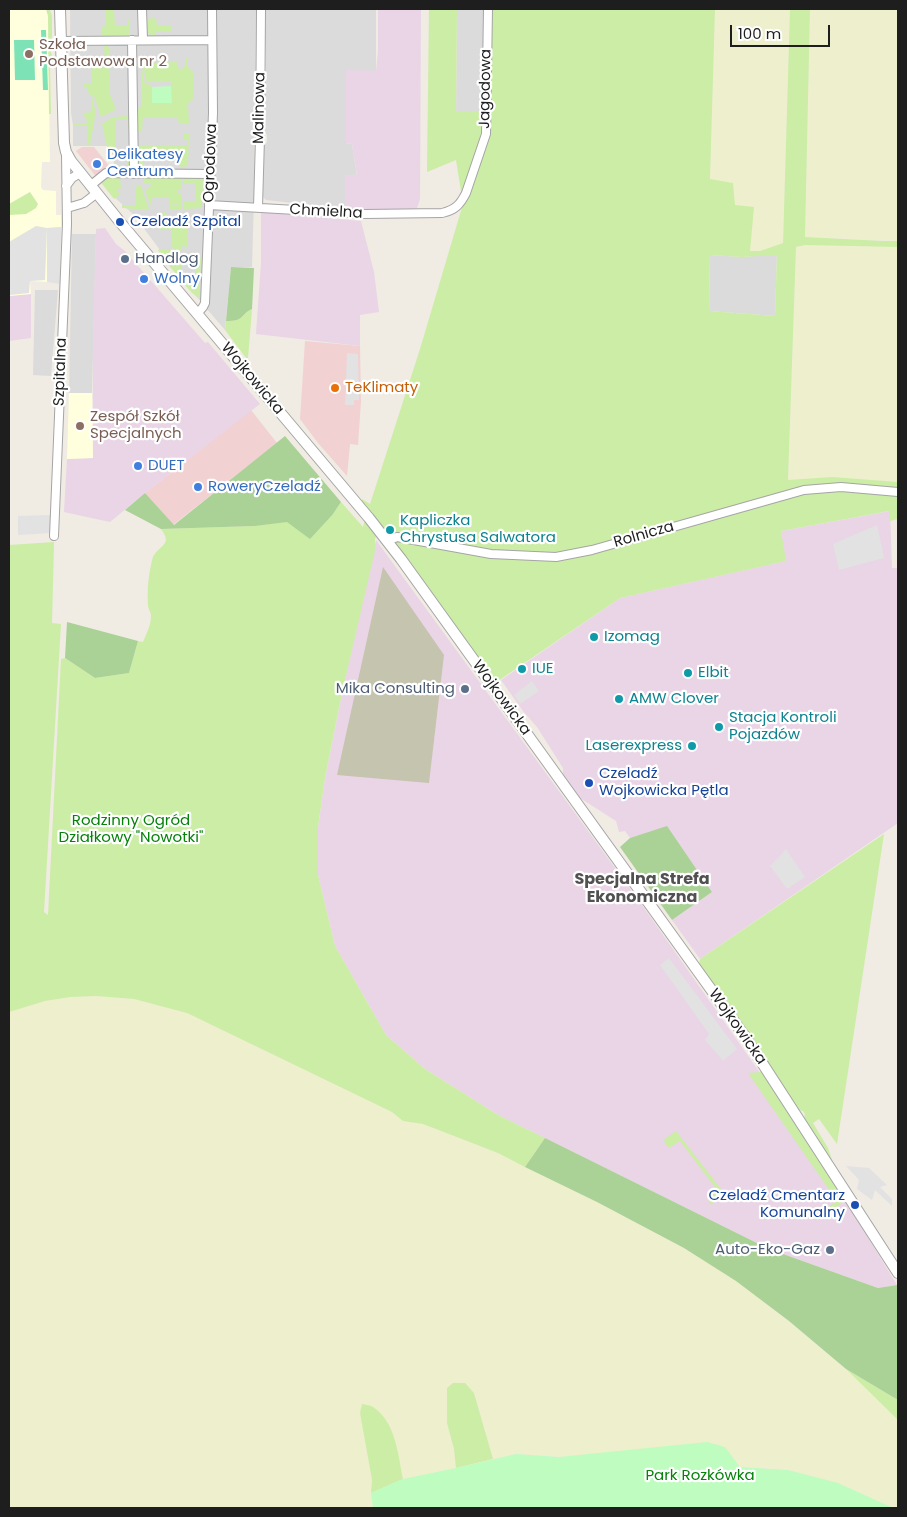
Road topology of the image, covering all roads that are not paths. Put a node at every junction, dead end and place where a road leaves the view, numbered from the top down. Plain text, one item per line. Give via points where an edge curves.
1 (60, 9) edge
2 (142, 9) edge
3 (212, 9) edge
4 (261, 9) edge
5 (488, 9) edge
6 (132, 40) junction
7 (143, 40) junction
8 (212, 40) junction
9 (61, 41) junction
10 (66, 152) junction
11 (80, 173) junction
12 (134, 174) junction
13 (210, 174) junction
14 (66, 186) junction
15 (93, 190) junction
16 (210, 205) junction
17 (258, 207) junction
18 (67, 208) junction
19 (442, 213) joint
20 (197, 314) junction
21 (898, 492) edge
22 (54, 536) dead end
23 (388, 541) junction
24 (898, 1272) edge

1 - 9 street, Szpitalna
2 - 7 street
3 - 8 street, Ogrodowa
4 - 17 street, Malinowa
5 - 19 street, Jagodowa via 486,134 462,202 451,211
6 - 7 street
6 - 9 street
6 - 12 street
7 - 8 street
8 - 13 street, Ogrodowa
9 - 10 street, Szpitalna
10 - 11 street, Wojkowicka
10 - 14 street, Szpitalna
11 - 14 street
11 - 15 street, Wojkowicka
12 - 13 street
12 - 15 street via 106,173
13 - 16 street, Ogrodowa
14 - 18 street, Szpitalna
15 - 18 street via 84,203
15 - 20 street, Wojkowicka
16 - 17 street, Chmielna
16 - 20 street, Ogrodowa via 205,303
17 - 19 street, Chmielna via 365,214
18 - 22 street, Szpitalna
20 - 23 street, Wojkowicka
21 - 23 street, Rolnicza via 841,487 804,490 592,550 556,557 491,554 397,537
23 - 24 street, Wojkowicka via 746,1038

